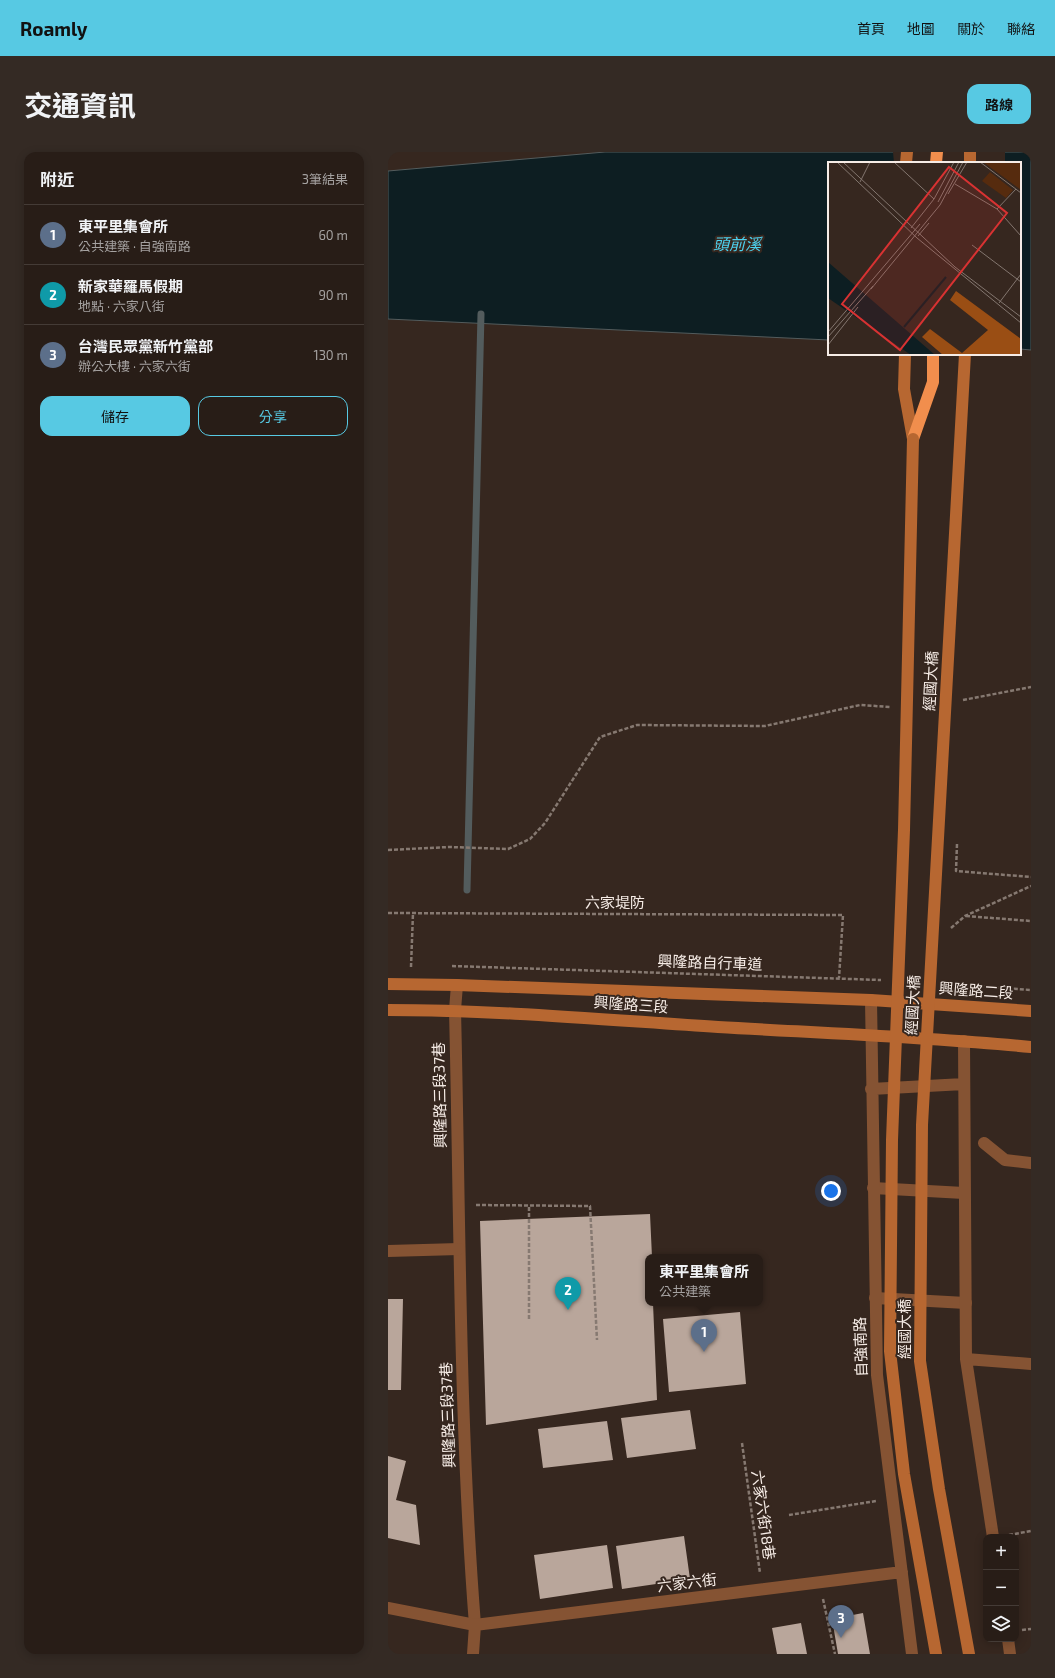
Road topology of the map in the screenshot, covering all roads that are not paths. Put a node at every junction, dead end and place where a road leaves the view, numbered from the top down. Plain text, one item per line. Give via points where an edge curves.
1 (907, 152) edge
2 (937, 152) edge
3 (906, 162) edge
4 (936, 162) edge
5 (905, 355) edge
6 (933, 355) edge
7 (965, 355) edge
8 (913, 439) junction
9 (388, 984) edge
10 (457, 985) junction
11 (871, 1000) junction
12 (388, 1010) edge
13 (455, 1010) junction
14 (1031, 1011) edge
15 (872, 1036) junction
16 (964, 1040) junction
17 (1031, 1047) edge
18 (964, 1084) junction
19 (871, 1089) junction
20 (984, 1142) dead end
21 (1031, 1163) edge
22 (873, 1188) junction
23 (964, 1193) junction
24 (459, 1250) junction
25 (388, 1251) edge
26 (875, 1298) junction
27 (966, 1303) junction
28 (966, 1359) junction
29 (1031, 1364) edge
30 (993, 1534) edge
31 (902, 1572) junction
32 (388, 1608) edge
33 (475, 1625) junction
34 (1008, 1642) edge
35 (473, 1654) edge
36 (912, 1654) edge
37 (936, 1654) edge
38 (969, 1654) edge
39 (1010, 1654) edge

1 - 3 main road
2 - 4 highway
5 - 8 main road, 經國大橋 via 904,388
6 - 8 highway via 933,382
7 - 38 main road, 經國大橋, bridge via 922,1125 920,1361 938,1489
8 - 37 main road, 經國大橋, bridge via 904,830 892,1140 890,1351 904,1474
9 - 10 main road, 興隆路三段
10 - 11 main road, 興隆路三段
10 - 13 street, 興隆路三段37巷
11 - 14 main road, 興隆路二段
11 - 15 street, 自強南路
12 - 13 main road, 興隆路三段
13 - 15 main road, 興隆路三段
13 - 24 street, 興隆路三段37巷
15 - 16 main road
15 - 19 street, 自強南路
16 - 17 main road
16 - 18 street
18 - 19 street
18 - 23 street
19 - 22 street, 自強南路
20 - 21 street via 1005,1160
22 - 23 street
22 - 26 street, 自強南路
23 - 27 street
24 - 25 street
24 - 33 street, 興隆路三段37巷 via 469,1548
26 - 27 street
26 - 31 street, 自強南路 via 877,1375
27 - 28 street
28 - 29 street
28 - 30 street
31 - 33 street, 六家六街
31 - 36 street, 自強南路
32 - 33 street, 六家六街
33 - 35 street
34 - 39 street

